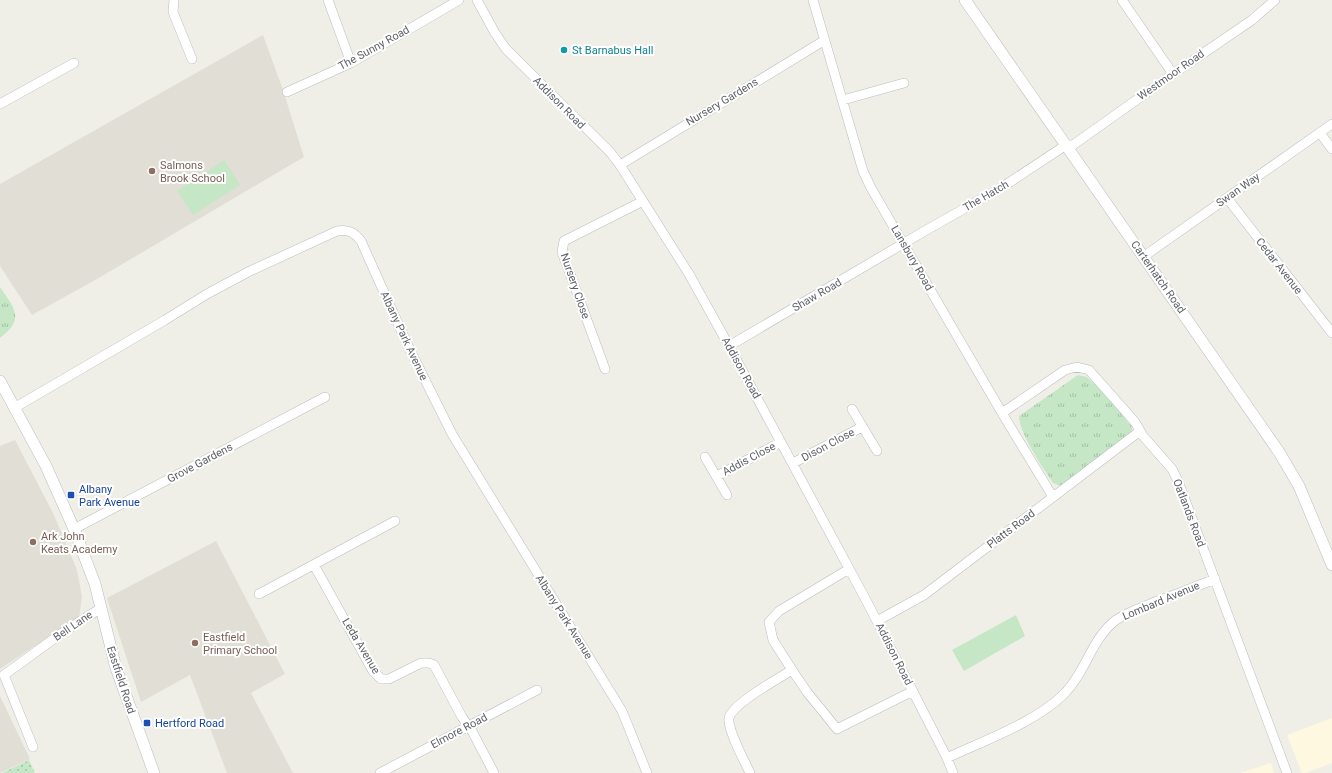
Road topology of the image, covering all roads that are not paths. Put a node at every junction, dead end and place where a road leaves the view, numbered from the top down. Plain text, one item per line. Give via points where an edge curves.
1 (174, 0) edge
2 (328, 0) edge
3 (459, 0) edge
4 (477, 0) edge
5 (813, 0) edge
6 (965, 0) edge
7 (1122, 0) edge
8 (1274, 0) edge
9 (824, 40) junction
10 (192, 59) dead end
11 (352, 62) junction
12 (74, 63) dead end
13 (1173, 74) junction
14 (904, 83) dead end
15 (287, 92) dead end
16 (843, 100) junction
17 (0, 104) edge
18 (1332, 124) edge
19 (1320, 132) junction
20 (1066, 145) junction
21 (1332, 149) edge
22 (620, 164) junction
23 (1227, 198) junction
24 (643, 201) junction
25 (904, 244) junction
26 (1143, 256) junction
27 (1332, 333) edge
28 (729, 346) junction
29 (605, 369) dead end
30 (0, 381) edge
31 (325, 397) dead end
32 (14, 408) junction
33 (852, 409) dead end
34 (1002, 413) junction
35 (862, 427) junction
36 (1140, 431) junction
37 (781, 442) junction
38 (877, 451) dead end
39 (705, 457) dead end
40 (793, 463) junction
41 (717, 476) junction
42 (727, 495) dead end
43 (1053, 497) junction
44 (395, 521) dead end
45 (74, 528) junction
46 (314, 565) junction
47 (1332, 565) edge
48 (849, 569) junction
49 (1215, 579) junction
50 (259, 594) dead end
51 (101, 608) junction
52 (877, 621) junction
53 (792, 670) junction
54 (537, 690) dead end
55 (913, 690) junction
56 (468, 726) junction
57 (33, 747) dead end
58 (947, 758) junction
59 (154, 773) edge
60 (380, 773) edge
61 (494, 773) edge
62 (647, 773) edge
63 (750, 773) edge
64 (953, 773) edge
65 (1287, 773) edge

1 - 10 street via 173,12
2 - 11 street
3 - 11 street, The Sunny Road
4 - 22 street, Addison Road via 494,33 506,49
5 - 9 street, Lansbury Road
6 - 20 street, Carterhatch Road
7 - 13 street
8 - 13 street, Westmoor Road via 1252,20
9 - 16 street, Lansbury Road
9 - 22 street, Nursery Gardens
11 - 15 street, The Sunny Road
12 - 17 street
13 - 20 street, Westmoor Road via 1073,145
14 - 16 street
16 - 25 street, Lansbury Road via 863,171
18 - 19 street, Swan Way
19 - 21 street
19 - 23 street, Swan Way
20 - 25 street, The Hatch via 1004,186
20 - 26 street, Carterhatch Road
22 - 24 street, Addison Road
23 - 26 street, Swan Way
23 - 27 street, Cedar Avenue
24 - 28 street, Addison Road via 689,274
24 - 29 street, Nursery Close via 564,241 562,252
25 - 28 street, Shaw Road
25 - 34 street, Lansbury Road
26 - 47 street, Carterhatch Road via 1279,452 1299,486
28 - 37 street, Addison Road
30 - 32 street, Bell Lane
31 - 45 street, Grove Gardens
32 - 45 street, Bell Lane via 49,472
32 - 62 street, Albany Park Avenue via 248,272 338,231 352,232 361,241 409,348 452,434 622,711
33 - 35 street, Dison Close
34 - 36 street, Oatlands Road via 1065,370 1077,367 1089,370
34 - 43 street, Lansbury Road
35 - 38 street, Dison Close
35 - 40 street, Dison Close
36 - 43 street, Platts Road
36 - 49 street, Oatlands Road via 1172,469
37 - 40 street, Addison Road
37 - 41 street, Addis Close
39 - 41 street, Addis Close
40 - 48 street, Addison Road
41 - 42 street, Addis Close
43 - 52 street, Platts Road via 924,595
44 - 46 street
45 - 51 street, Bell Lane
46 - 50 street
46 - 56 street, Leda Avenue via 373,671 381,679 389,679 421,663 429,663 434,666
48 - 52 street, Addison Road
48 - 53 street via 779,611 769,622 773,640
49 - 58 street, Lombard Avenue via 1131,612 1116,621 1095,644 1071,686 1046,710
49 - 65 street, Oatlands Road
51 - 57 street, Bell Lane via 4,675
51 - 59 street, Eastfield Road via 116,668
52 - 55 street, Addison Road
53 - 55 street via 837,729
53 - 63 street via 735,708 729,718 730,729
54 - 56 street, Elmore Road
55 - 58 street, Addison Road
56 - 60 street, Elmore Road
56 - 61 street
58 - 64 street, Addison Road

